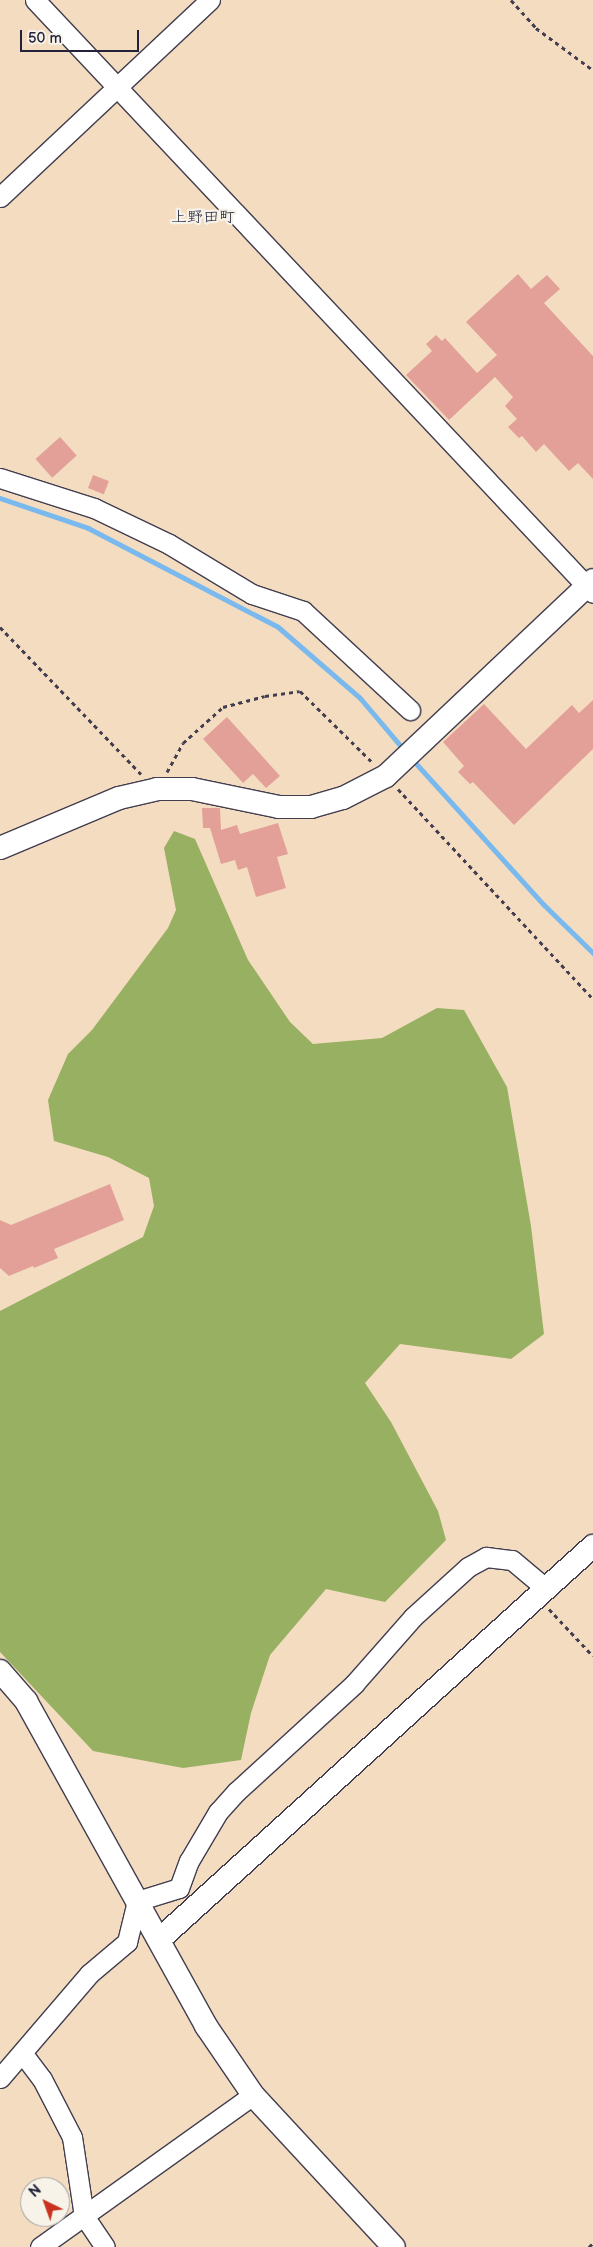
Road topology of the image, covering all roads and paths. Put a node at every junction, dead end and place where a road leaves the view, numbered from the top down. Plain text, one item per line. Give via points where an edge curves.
1 (35, 0) edge
2 (210, 0) edge
3 (511, 0) edge
4 (593, 70) edge
5 (115, 88) junction
6 (0, 197) edge
7 (0, 478) edge
8 (591, 587) edge
9 (0, 627) edge
10 (410, 710) dead end
11 (386, 776) junction
12 (156, 790) junction
13 (0, 848) edge
14 (593, 999) edge
15 (593, 1546) edge
16 (538, 1597) junction
17 (593, 1656) edge
18 (0, 1671) edge
19 (137, 1901) junction
20 (160, 1939) junction
21 (23, 2054) junction
22 (0, 2078) edge
23 (253, 2096) junction
24 (84, 2216) junction
25 (593, 2243) edge
26 (40, 2247) edge
27 (105, 2247) edge
28 (394, 2247) edge
29 (589, 2247) edge

1 - 5 street
2 - 5 street
3 - 4 path via 536,28
5 - 6 street
5 - 8 street
7 - 10 street via 94,508 169,544 252,594 303,611
8 - 11 street
9 - 12 path
11 - 12 street via 344,798 311,807 279,807 192,789
11 - 12 path via 300,691 223,707 183,743
11 - 14 path
12 - 13 street via 119,798
15 - 16 street
16 - 17 path
16 - 19 street via 543,1586 512,1560 486,1558 468,1567 413,1617 354,1684 218,1812 188,1861 179,1888
16 - 20 street
18 - 19 street via 26,1701
19 - 20 street
19 - 21 street via 127,1942 89,1974
20 - 23 street via 206,2026
21 - 22 street
21 - 24 street via 42,2079 72,2138
23 - 24 street
23 - 28 street
24 - 26 street
24 - 27 street
25 - 29 path

